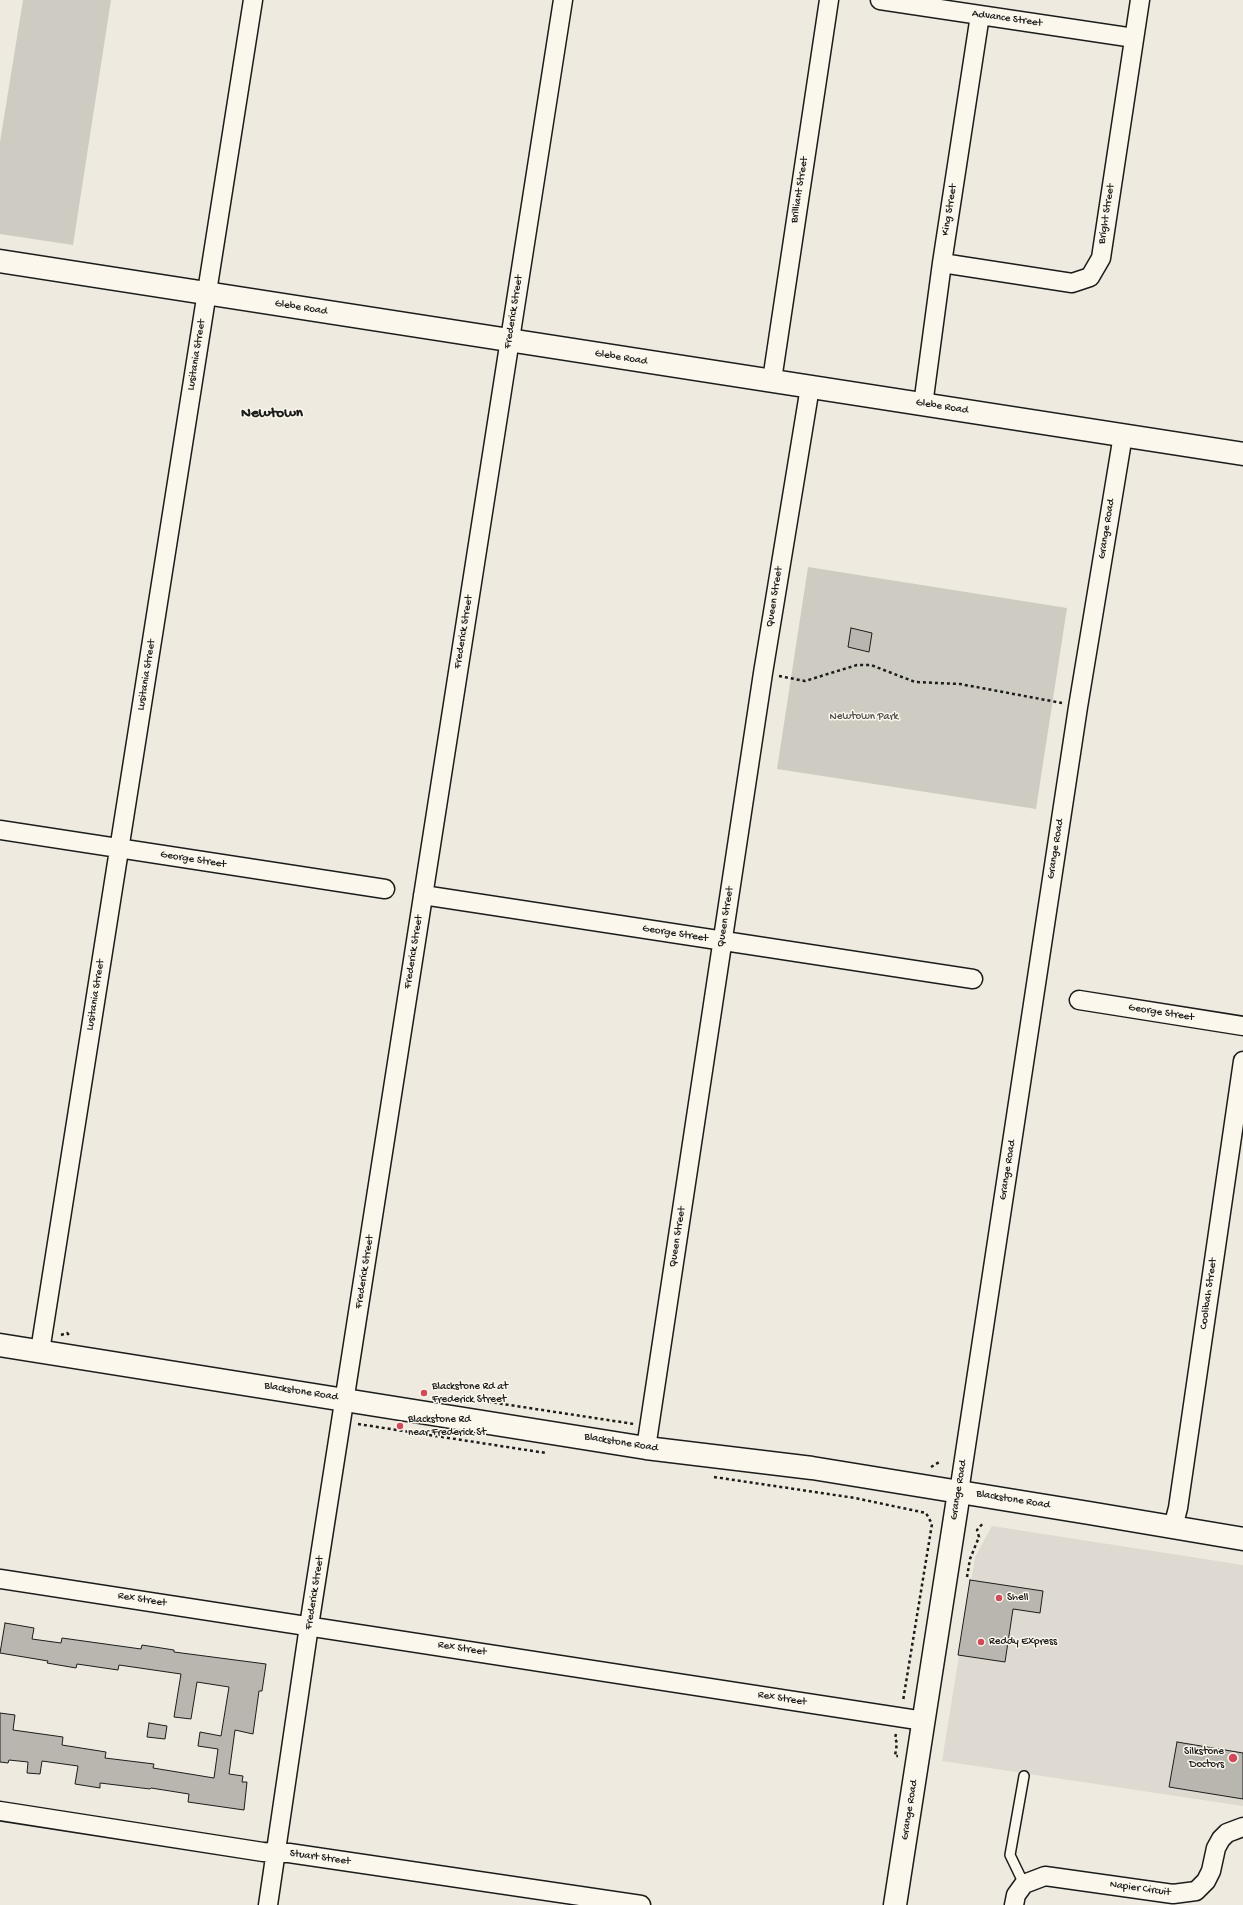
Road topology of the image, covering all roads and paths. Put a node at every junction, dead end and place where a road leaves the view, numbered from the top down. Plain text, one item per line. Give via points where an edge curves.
1 (253, 0) edge
2 (563, 0) edge
3 (829, 0) edge
4 (880, 0) edge
5 (1140, 0) edge
6 (980, 15) junction
7 (1134, 38) junction
8 (0, 261) edge
9 (942, 263) junction
10 (207, 293) junction
11 (510, 341) junction
12 (772, 380) junction
13 (810, 387) junction
14 (923, 405) junction
15 (1123, 435) junction
16 (1243, 454) edge
17 (763, 673) junction
18 (1078, 707) junction
19 (0, 830) edge
20 (120, 848) junction
21 (385, 889) dead end
22 (423, 895) junction
23 (722, 941) junction
24 (973, 979) dead end
25 (1079, 1000) dead end
26 (1243, 1026) edge
27 (1243, 1061) edge
28 (77, 1337) dead end
29 (41, 1342) junction
30 (0, 1345) edge
31 (468, 1398) dead end
32 (345, 1399) junction
33 (650, 1427) junction
34 (646, 1448) junction
35 (941, 1461) dead end
36 (925, 1468) dead end
37 (959, 1492) junction
38 (984, 1522) dead end
39 (932, 1524) dead end
40 (1173, 1527) junction
41 (1243, 1539) edge
42 (0, 1579) edge
43 (966, 1581) dead end
44 (309, 1626) junction
45 (902, 1702) dead end
46 (924, 1721) junction
47 (896, 1733) dead end
48 (898, 1756) dead end
49 (1024, 1776) dead end
50 (0, 1811) edge
51 (1243, 1827) edge
52 (277, 1852) junction
53 (1024, 1884) junction
54 (1198, 1898) edge
55 (268, 1905) edge
56 (641, 1905) edge
57 (895, 1905) edge
58 (1014, 1905) edge

1 - 10 street, Lusitania Street
2 - 11 street, Frederick Street
3 - 12 street, Brilliant Street
4 - 6 street, Advance Street
5 - 7 street, Bright Street
6 - 7 street, Advance Street
6 - 9 street, King Street
7 - 9 street, Bright Street via 1101,258 1090,277 1072,283
8 - 10 main road, Glebe Road
9 - 14 street, King Street
10 - 11 main road, Glebe Road
10 - 20 street, Lusitania Street
11 - 12 main road, Glebe Road
11 - 22 street, Frederick Street
12 - 13 main road, Glebe Road
13 - 14 main road, Glebe Road
13 - 17 street, Queen Street
14 - 15 main road, Glebe Road
15 - 16 main road, Glebe Road
15 - 18 street, Grange Road
17 - 18 path via 805,681 857,665 871,665 915,682 960,684
17 - 23 street, Queen Street
18 - 37 street, Grange Road
19 - 20 street, George Street
20 - 21 street, George Street
20 - 29 street, Lusitania Street
22 - 23 street, George Street
22 - 32 street, Frederick Street
23 - 24 street, George Street
23 - 33 street, Queen Street
25 - 26 street, George Street
27 - 40 street, Coolibah Street
28 - 29 path via 66,1333
29 - 30 main road, Blackstone Road
29 - 32 main road, Blackstone Road
31 - 33 path
32 - 34 main road, Blackstone Road
32 - 44 street, Frederick Street
33 - 34 street, Queen Street
34 - 37 main road, Blackstone Road via 812,1468
35 - 36 path
37 - 40 main road, Blackstone Road
37 - 46 main road, Grange Road
38 - 43 path via 977,1530 979,1537 970,1559
39 - 45 path
40 - 41 main road, Blackstone Road
42 - 44 street, Rex Street
44 - 46 street, Rex Street
44 - 52 street, Frederick Street
46 - 57 main road, Grange Road
47 - 48 path via 895,1756
49 - 53 lane via 1010,1855
50 - 52 street, Stuart Street via 263,1852
51 - 54 street, Napier Circuit via 1227,1833 1221,1839
52 - 55 street, Frederick Street
52 - 56 street, Stuart Street
53 - 54 street, Napier Circuit via 1039,1877 1053,1876
53 - 58 street via 1016,1895

